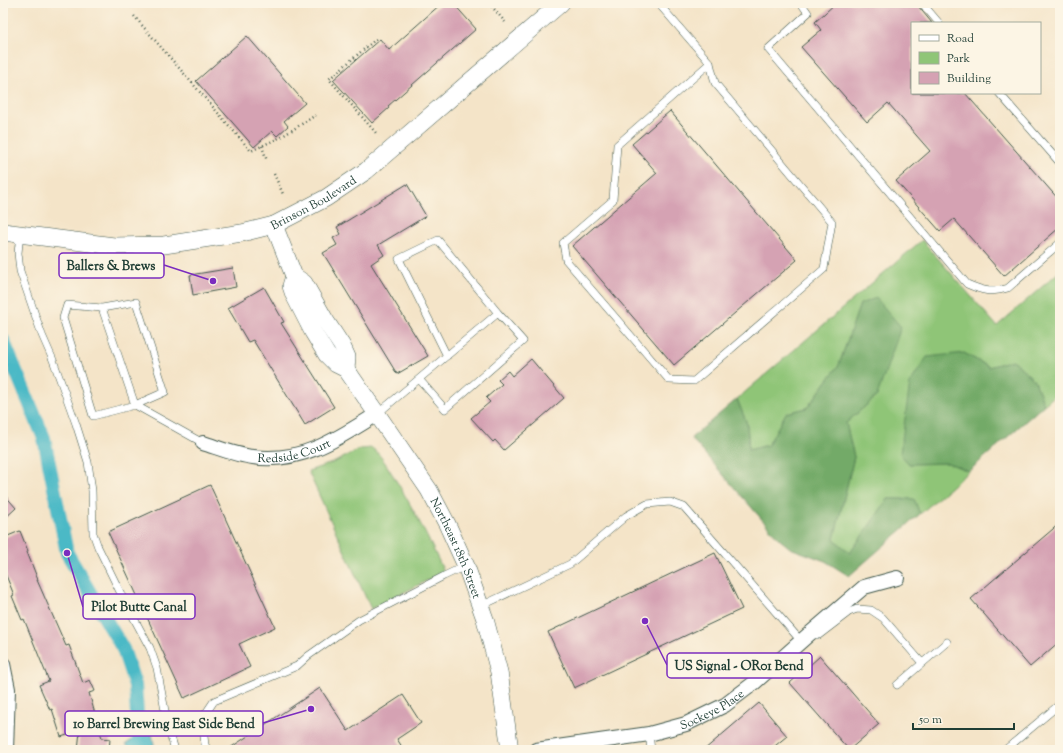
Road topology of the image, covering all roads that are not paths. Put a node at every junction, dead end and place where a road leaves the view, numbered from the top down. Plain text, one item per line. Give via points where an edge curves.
1 (561, 3) edge
2 (658, 3) edge
3 (801, 3) edge
4 (922, 3) edge
5 (938, 22) edge
6 (710, 63) junction
7 (1000, 94) edge
8 (1060, 164) edge
9 (274, 225) junction
10 (3, 232) edge
11 (20, 234) junction
12 (1060, 243) edge
13 (102, 308) junction
14 (498, 313) junction
15 (447, 356) junction
16 (419, 379) junction
17 (135, 405) junction
18 (377, 414) junction
19 (203, 443) joint
20 (466, 566) junction
21 (897, 578) dead end
22 (481, 606) junction
23 (804, 639) junction
24 (947, 642) dead end
25 (922, 663) junction
26 (3, 664) edge
27 (897, 685) dead end
28 (1060, 704) edge
29 (649, 734) junction
30 (8, 750) edge
31 (175, 750) edge
32 (208, 750) edge
33 (510, 750) edge
34 (536, 750) edge
35 (651, 750) edge
36 (1005, 750) edge

1 - 9 street, Brinson Boulevard via 366,171 326,198
2 - 6 lane
3 - 12 lane via 808,13 768,49 967,284 982,291 1008,288
4 - 5 lane
6 - 6 lane via 715,83 832,222 824,269 694,381 669,380 566,260 563,243 614,200 617,146
7 - 8 lane
9 - 11 street, Brinson Boulevard via 242,234 164,245 114,246
9 - 18 street, Northeast 18th Street via 294,276 291,286 294,295 313,332 327,354 336,364 346,369
10 - 11 street, Brinson Boulevard
11 - 31 lane via 20,271 88,462 93,533 150,648 157,668
13 - 17 lane
13 - 17 lane via 136,302 165,392
13 - 17 lane via 67,305 63,318 93,416
14 - 15 lane
14 - 15 lane via 438,240 399,259
14 - 16 lane via 523,341 445,409
15 - 16 lane
16 - 18 lane
17 - 19 lane
18 - 19 street, Redside Court via 338,440 301,454 274,458 253,457
18 - 20 street, Northeast 18th Street via 429,490
20 - 22 street, Northeast 18th Street
20 - 32 lane via 359,620 297,666 214,701 202,720 205,746
21 - 23 street, Sockeye Place via 864,587
22 - 23 lane via 570,564 626,516 647,504 670,502 684,508
22 - 33 street, Northeast 18th Street via 499,672
23 - 25 lane via 819,635 849,612 857,609 871,610 884,618
23 - 29 street, Sockeye Place via 725,705 686,724
24 - 25 lane
25 - 27 lane
26 - 30 street via 8,689
28 - 36 lane
29 - 34 street, Sockeye Place
29 - 35 lane

